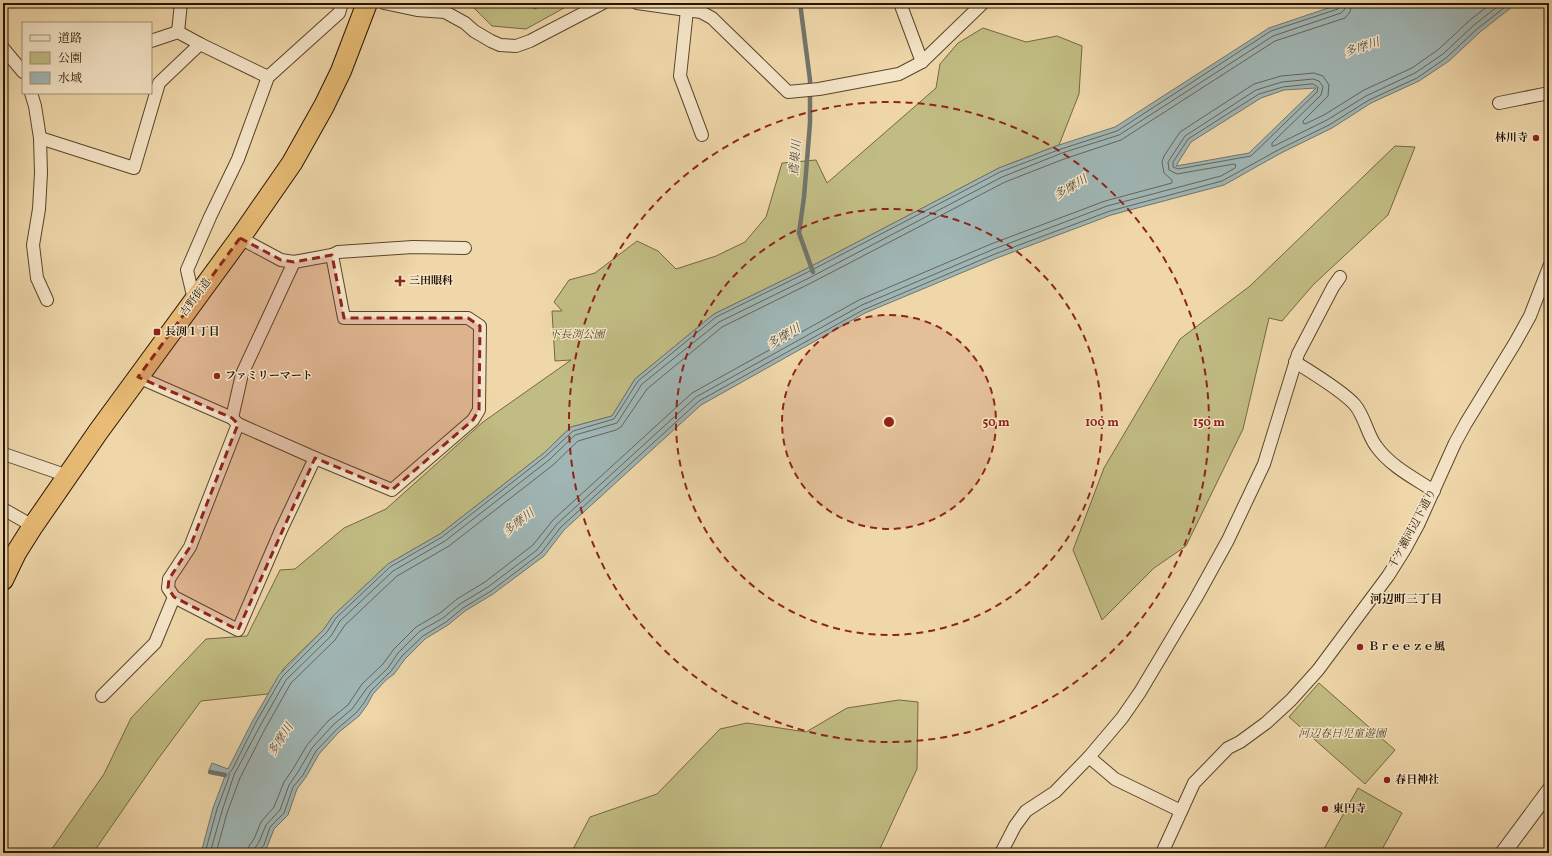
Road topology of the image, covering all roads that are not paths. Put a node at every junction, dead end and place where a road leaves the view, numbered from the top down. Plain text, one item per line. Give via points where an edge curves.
1 (182, 3) edge
2 (342, 3) edge
3 (367, 3) edge
4 (384, 3) edge
5 (603, 3) edge
6 (637, 3) edge
7 (900, 3) edge
8 (983, 3) edge
9 (687, 10) junction
10 (178, 32) junction
11 (152, 41) edge
12 (200, 44) junction
13 (3, 48) edge
14 (922, 62) junction
15 (22, 71) edge
16 (268, 77) junction
17 (1549, 93) edge
18 (31, 94) edge
19 (1499, 103) dead end
20 (702, 136) dead end
21 (40, 138) junction
22 (240, 238) junction
23 (465, 248) dead end
24 (332, 255) junction
25 (294, 262) junction
26 (1549, 267) edge
27 (1340, 277) dead end
28 (48, 300) dead end
29 (194, 300) junction
30 (1295, 362) junction
31 (138, 377) junction
32 (235, 421) junction
33 (3, 455) edge
34 (315, 458) junction
35 (68, 476) junction
36 (1434, 491) junction
37 (3, 509) edge
38 (33, 526) junction
39 (3, 580) edge
40 (174, 597) junction
41 (102, 696) dead end
42 (1089, 758) junction
43 (1548, 795) edge
44 (1181, 811) junction
45 (1001, 853) edge
46 (1164, 853) edge
47 (1503, 853) edge

1 - 10 street
2 - 16 street via 338,13
3 - 22 highway, 吉野街道 via 341,71 324,106 292,162
4 - 5 street via 417,10 445,12 491,41 500,45 516,46
6 - 9 street
7 - 14 street
8 - 14 street
9 - 14 street via 701,12 712,18 788,92 819,89 899,74
9 - 20 street via 680,76
10 - 11 street
10 - 12 street
12 - 16 street
12 - 21 street via 159,83 134,168
13 - 15 street
16 - 29 street via 238,159 187,270
17 - 19 street
18 - 21 street
21 - 28 street via 39,209 34,245 37,278
22 - 25 street via 281,260
22 - 29 highway, 吉野街道
23 - 24 street via 413,247 338,252
24 - 25 street
24 - 34 street via 344,318 468,318 480,326 479,410 473,420 392,490
25 - 32 street via 242,374
26 - 36 street, 千ケ瀬河辺下通り via 1530,316 1463,430
27 - 30 street
29 - 31 highway, 吉野街道
30 - 36 street via 1349,399 1360,413 1375,446 1389,461
30 - 42 street via 1264,464 1225,546 1140,692
31 - 32 street
31 - 35 highway, 吉野街道
32 - 34 street
32 - 40 street via 190,547 169,579 168,588
33 - 35 street
34 - 40 street via 238,630
35 - 38 highway, 吉野街道
36 - 44 street, 千ケ瀬河辺下通り via 1395,565 1318,670 1266,723 1228,748 1194,783
37 - 38 street
38 - 39 highway, 吉野街道
40 - 41 street via 155,643
42 - 44 street via 1116,779
42 - 45 street via 1055,792 1026,811
43 - 47 street
44 - 46 street, 千ケ瀬河辺下通り

